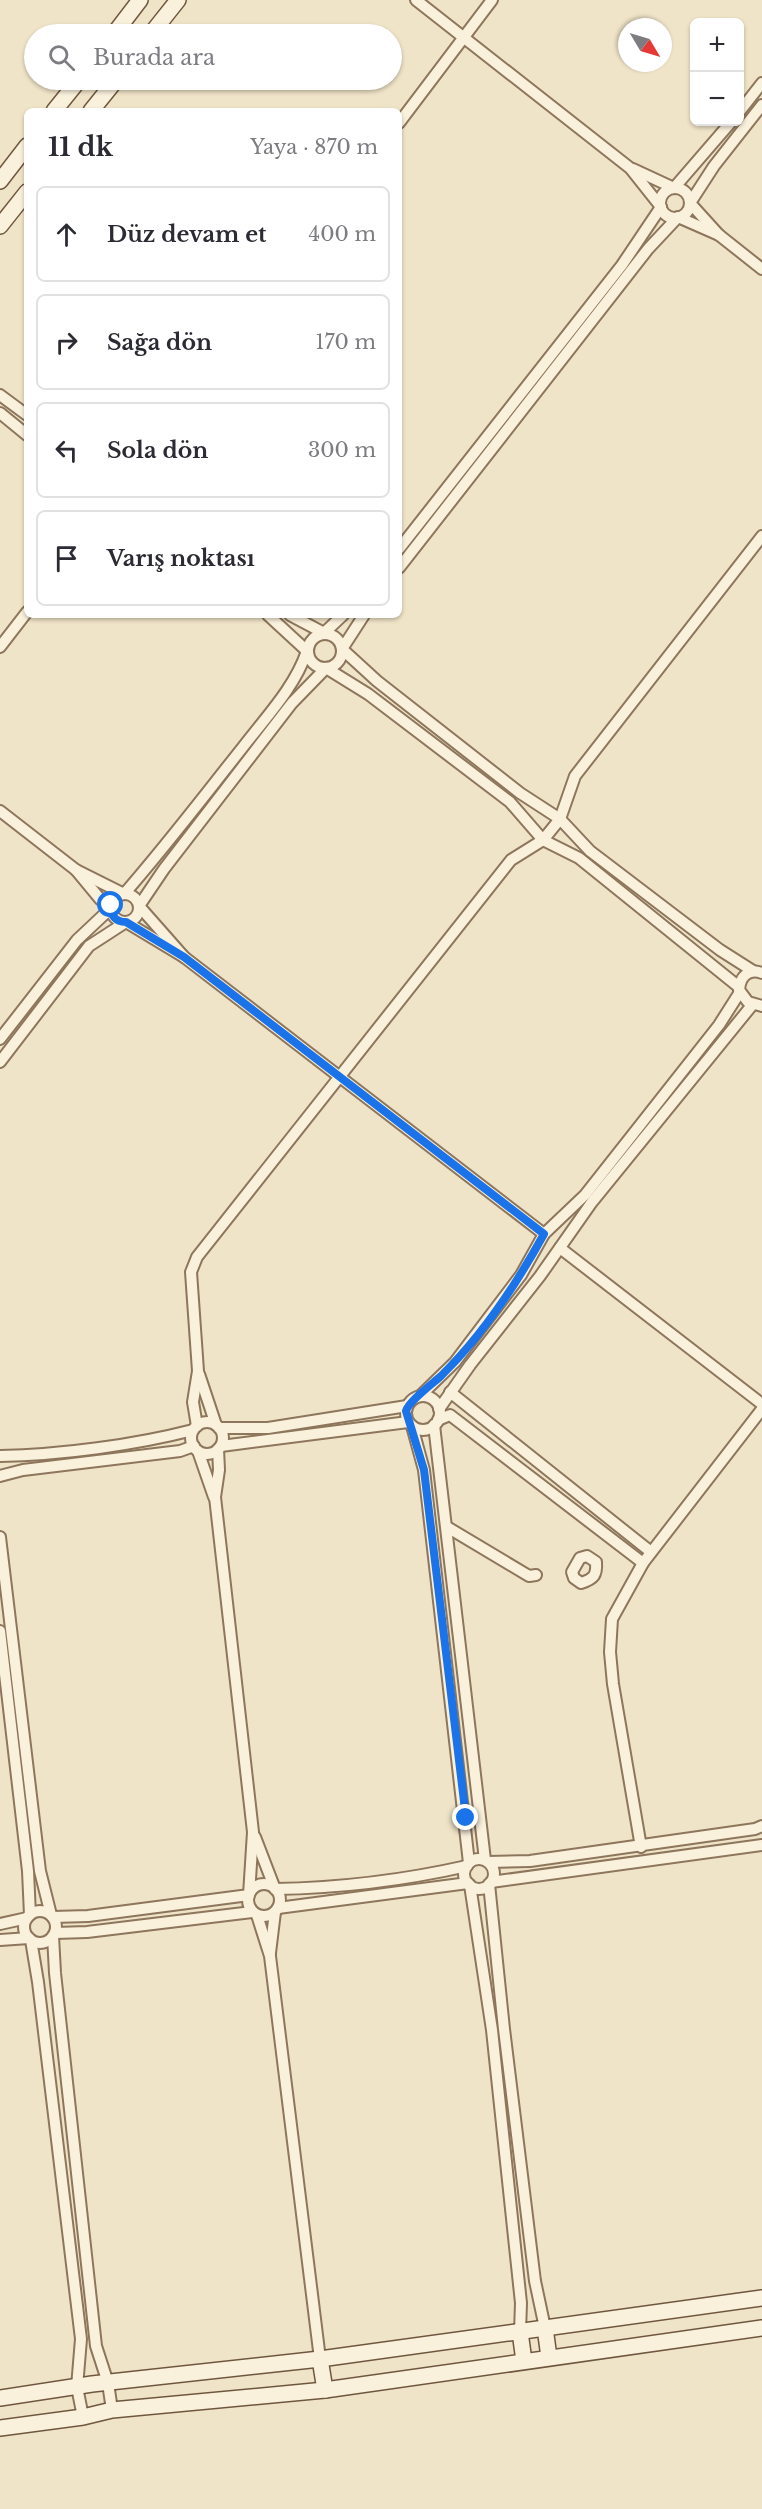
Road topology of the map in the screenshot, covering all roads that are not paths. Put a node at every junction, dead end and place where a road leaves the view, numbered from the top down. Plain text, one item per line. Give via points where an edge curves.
1 (140, 0) edge
2 (178, 0) edge
3 (416, 0) edge
4 (492, 0) edge
5 (122, 24) edge
6 (159, 24) edge
7 (464, 37) junction
8 (71, 90) edge
9 (108, 90) edge
10 (760, 91) edge
11 (762, 105) edge
12 (744, 107) edge
13 (56, 108) edge
14 (93, 108) edge
15 (402, 119) edge
16 (728, 126) edge
17 (24, 150) edge
18 (630, 168) junction
19 (0, 181) edge
20 (675, 188) junction
21 (24, 196) edge
22 (690, 203) junction
23 (661, 207) junction
24 (678, 217) junction
25 (0, 226) edge
26 (719, 235) junction
27 (762, 269) edge
28 (595, 308) junction
29 (0, 395) edge
30 (0, 413) edge
31 (24, 414) edge
32 (24, 433) edge
33 (456, 486) junction
34 (762, 536) edge
35 (402, 546) edge
36 (402, 564) edge
37 (24, 616) edge
38 (271, 618) edge
39 (296, 618) edge
40 (340, 618) edge
41 (362, 618) edge
42 (324, 633) junction
43 (0, 647) edge
44 (342, 649) junction
45 (307, 651) junction
46 (327, 668) junction
47 (0, 811) edge
48 (560, 819) junction
49 (543, 840) junction
50 (76, 870) junction
51 (124, 894) junction
52 (139, 906) junction
53 (111, 908) junction
54 (126, 922) junction
55 (184, 957) junction
56 (758, 970) edge
57 (740, 990) junction
58 (759, 1004) edge
59 (0, 1039) edge
60 (0, 1062) edge
61 (339, 1076) junction
62 (631, 1146) junction
63 (544, 1234) junction
64 (560, 1248) junction
65 (198, 1371) junction
66 (450, 1392) junction
67 (420, 1396) junction
68 (762, 1404) edge
69 (407, 1406) junction
70 (762, 1409) edge
71 (437, 1418) junction
72 (410, 1424) junction
73 (218, 1426) junction
74 (195, 1428) junction
75 (220, 1448) junction
76 (196, 1449) junction
77 (0, 1456) edge
78 (0, 1476) edge
79 (215, 1497) junction
80 (447, 1527) junction
81 (0, 1537) edge
82 (651, 1552) junction
83 (1, 1553) edge
84 (643, 1563) junction
85 (536, 1575) dead end
86 (0, 1631) edge
87 (10, 1672) junction
88 (470, 1740) junction
89 (456, 1742) junction
90 (26, 1750) junction
91 (14, 1752) junction
92 (762, 1826) edge
93 (253, 1832) junction
94 (37, 1842) junction
95 (25, 1844) junction
96 (762, 1845) edge
97 (640, 1846) junction
98 (487, 1861) junction
99 (468, 1864) junction
100 (490, 1883) junction
101 (469, 1884) junction
102 (275, 1889) junction
103 (249, 1895) junction
104 (276, 1910) junction
105 (255, 1913) junction
106 (28, 1916) junction
107 (52, 1916) junction
108 (0, 1924) edge
109 (54, 1934) junction
110 (30, 1939) junction
111 (0, 1940) edge
112 (270, 1956) junction
113 (504, 2029) junction
114 (492, 2030) junction
115 (762, 2298) edge
116 (545, 2328) junction
117 (762, 2328) edge
118 (520, 2332) junction
119 (549, 2357) junction
120 (320, 2359) junction
121 (524, 2361) junction
122 (108, 2383) junction
123 (77, 2387) junction
124 (324, 2390) junction
125 (0, 2398) edge
126 (112, 2410) junction
127 (83, 2417) junction
128 (0, 2428) edge

1 - 5 street
2 - 6 street
3 - 7 street
4 - 7 street
7 - 15 street
7 - 18 street
8 - 13 street
9 - 14 street
10 - 12 street
11 - 22 street
16 - 20 street
17 - 19 street
18 - 20 street
18 - 23 street
20 - 22 street via 686,192
20 - 23 street via 664,193
21 - 25 street
22 - 24 street via 686,213
22 - 26 street
23 - 24 street via 666,215
23 - 28 street
24 - 26 street
24 - 28 street
26 - 27 street
28 - 33 street
29 - 31 street
30 - 32 street
33 - 35 street
33 - 36 street
34 - 48 street via 575,776
37 - 43 street
38 - 45 street
39 - 42 street
40 - 42 street
41 - 44 street
42 - 44 street via 334,636
42 - 45 street via 313,638
44 - 46 street via 339,661
44 - 48 street via 520,793
45 - 46 street via 311,662
45 - 51 street via 285,693
46 - 49 street via 368,694 510,802
46 - 52 street via 285,713
47 - 50 street
48 - 49 street
48 - 56 street via 590,851 720,950
49 - 57 street via 579,858
49 - 61 street via 511,860
50 - 51 street
50 - 53 street
51 - 52 street via 132,896
51 - 53 street via 115,898
52 - 54 street via 137,916
52 - 55 street
53 - 54 street via 114,917
53 - 59 street via 76,940
54 - 55 street
54 - 60 street via 89,946
55 - 61 street
56 - 57 street via 743,977
57 - 58 street via 743,999
57 - 62 street
58 - 62 street
61 - 63 street
61 - 65 street via 197,1257 191,1272
62 - 63 street
62 - 64 street
63 - 67 street via 522,1275 455,1362
64 - 66 street
64 - 68 street
65 - 73 street
65 - 74 street
66 - 71 street
66 - 82 street
67 - 69 street
67 - 71 street via 434,1400
69 - 72 street
69 - 73 street via 268,1428
70 - 82 street
71 - 72 street via 422,1430
71 - 80 street
71 - 84 street via 450,1415
72 - 75 street
72 - 89 street via 424,1470
73 - 74 street via 206,1422
73 - 75 street via 223,1436
74 - 76 street via 191,1438
74 - 77 street via 171,1436 38,1455
75 - 76 street via 206,1454
75 - 79 street
76 - 78 street
76 - 79 street
79 - 93 street
80 - 85 street via 529,1576
80 - 88 street
81 - 83 street
82 - 84 street
83 - 87 street
84 - 97 street via 612,1619 610,1652
86 - 87 street
87 - 90 street
87 - 91 street
88 - 89 street
88 - 98 street
89 - 99 street
90 - 91 street
90 - 94 street
91 - 95 street
92 - 97 street
93 - 102 street
93 - 103 street
94 - 95 street
94 - 107 street
95 - 106 street
96 - 100 street
97 - 98 street via 530,1861
98 - 99 street via 479,1859
98 - 100 street via 494,1874
99 - 101 street via 465,1874
99 - 102 street via 432,1874
100 - 101 street via 482,1888
100 - 113 street
101 - 104 street
101 - 114 street
102 - 103 street via 262,1884
102 - 104 street via 280,1896
103 - 105 street via 248,1903
103 - 107 street via 88,1916
104 - 105 street via 267,1916
104 - 112 street
105 - 109 street
105 - 112 street
106 - 107 street via 42,1911
106 - 108 street
106 - 110 street via 24,1929
107 - 109 street
109 - 110 street via 43,1943
109 - 122 street via 96,2346
110 - 111 street
110 - 123 street via 81,2339
112 - 120 street
113 - 114 street
113 - 116 street via 535,2281
114 - 118 street via 521,2303
115 - 116 street
116 - 118 street
116 - 119 street
117 - 119 street
118 - 120 street
118 - 121 street
119 - 121 street
120 - 122 street
120 - 124 street
121 - 124 street
122 - 123 street
122 - 126 street
123 - 125 street
123 - 127 street
124 - 126 street
126 - 127 street
127 - 128 street

